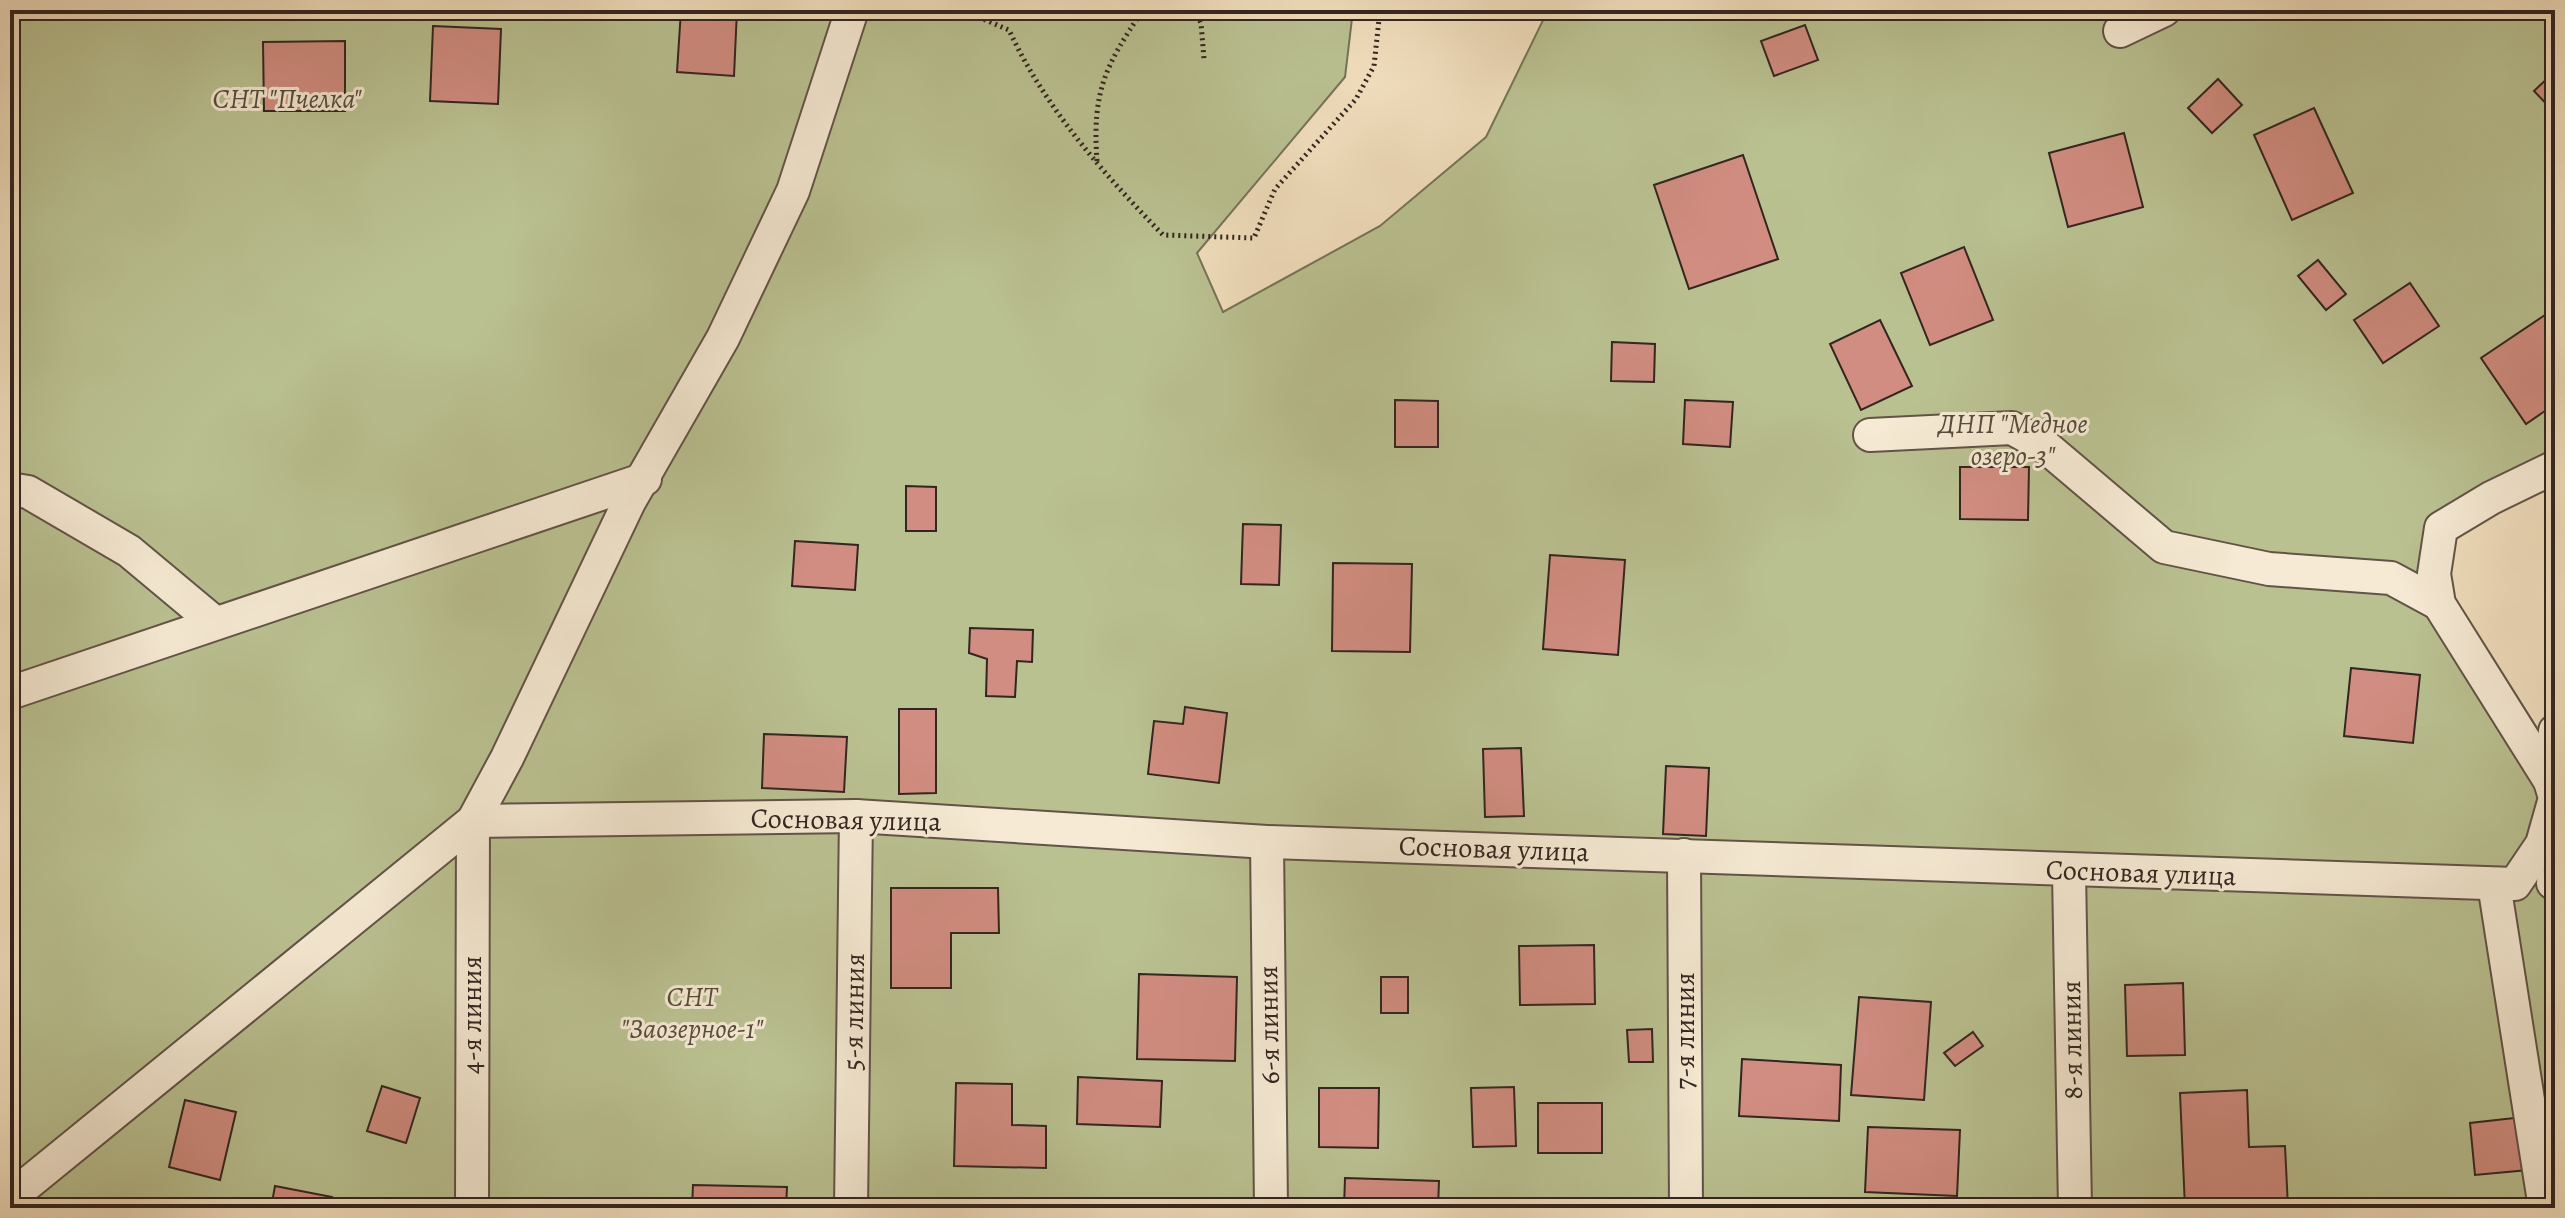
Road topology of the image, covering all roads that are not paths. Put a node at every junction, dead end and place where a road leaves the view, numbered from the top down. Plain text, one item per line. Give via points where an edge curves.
1 (852, 10) edge
2 (2164, 10) edge
3 (2120, 31) dead end
4 (1870, 435) dead end
5 (2555, 467) edge
6 (645, 479) junction
7 (10, 489) edge
8 (2439, 604) junction
9 (214, 622) junction
10 (10, 693) edge
11 (2555, 731) edge
12 (2550, 781) junction
13 (856, 816) junction
14 (473, 821) junction
15 (1267, 842) junction
16 (1684, 855) junction
17 (2069, 872) junction
18 (2504, 884) junction
19 (10, 1198) edge
20 (472, 1208) edge
21 (851, 1208) edge
22 (1271, 1208) edge
23 (1686, 1208) edge
24 (2075, 1208) edge
25 (2545, 1208) edge

1 - 6 street via 793,191 723,338
2 - 3 street
4 - 8 street via 2012,428 2046,447 2164,547 2269,569 2391,578
5 - 8 street via 2441,528 2434,574
6 - 9 street
6 - 14 street
7 - 9 street via 28,492 129,551
8 - 12 street
9 - 10 street
11 - 12 street
12 - 18 street via 2555,798 2542,844
13 - 14 street, Сосновая улица
13 - 15 street, Сосновая улица
13 - 21 street, 5-я линия
14 - 19 street
14 - 20 street, 4-я линия
15 - 16 street, Сосновая улица
15 - 22 street, 6-я линия
16 - 17 street, Сосновая улица
16 - 23 street, 7-я линия
17 - 18 street, Сосновая улица
17 - 24 street, 8-я линия
18 - 25 street

